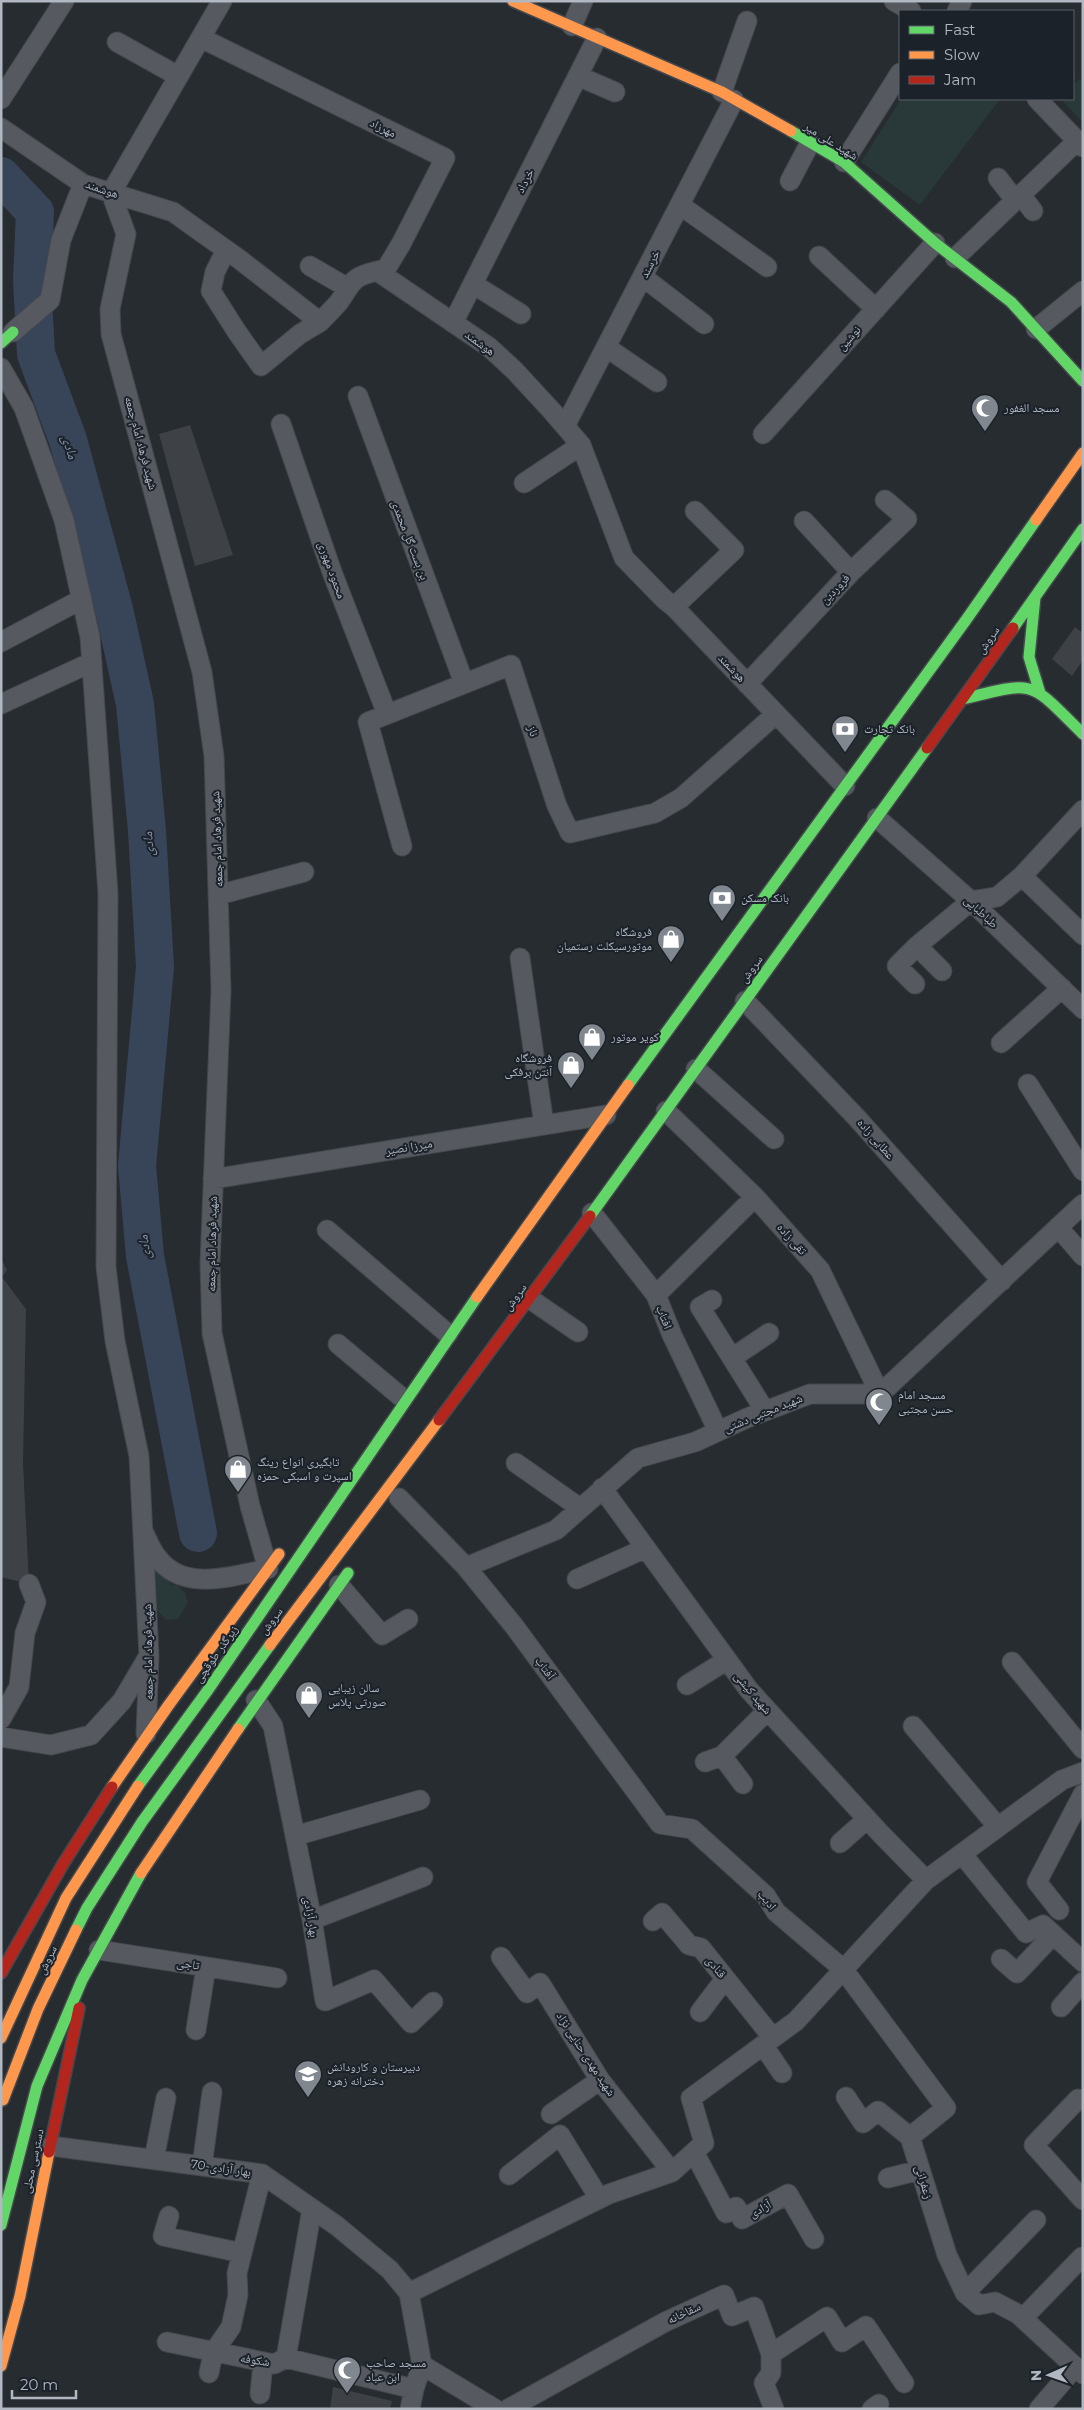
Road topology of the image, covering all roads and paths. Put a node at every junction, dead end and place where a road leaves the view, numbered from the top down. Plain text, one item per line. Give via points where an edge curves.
1 (64, 1) edge
2 (222, 1) edge
3 (513, 1) edge
4 (582, 1) edge
5 (894, 1) edge
6 (909, 10) edge
7 (747, 21) dead end
8 (572, 26) junction
9 (200, 38) junction
10 (597, 38) junction
11 (117, 42) dead end
12 (899, 75) edge
13 (178, 76) junction
14 (578, 76) junction
15 (615, 92) dead end
16 (728, 96) junction
17 (1, 99) edge
18 (1038, 100) edge
19 (1, 128) edge
20 (810, 143) junction
21 (1080, 144) edge
22 (844, 162) junction
23 (998, 178) dead end
24 (790, 181) dead end
25 (83, 184) junction
26 (111, 192) junction
27 (1018, 197) junction
28 (680, 205) junction
29 (1034, 211) dead end
30 (936, 242) junction
31 (226, 250) junction
32 (819, 256) dead end
33 (955, 258) junction
34 (310, 266) dead end
35 (767, 267) dead end
36 (378, 271) junction
37 (643, 277) junction
38 (472, 284) junction
39 (348, 288) junction
40 (1083, 291) edge
41 (876, 309) junction
42 (521, 314) dead end
43 (320, 322) junction
44 (453, 323) junction
45 (704, 324) dead end
46 (1036, 329) junction
47 (7, 337) edge
48 (606, 347) junction
49 (1, 368) edge
50 (1083, 381) edge
51 (657, 382) dead end
52 (358, 396) dead end
53 (280, 424) dead end
54 (565, 426) junction
55 (763, 434) dead end
56 (581, 445) junction
57 (1083, 454) edge
58 (524, 483) dead end
59 (885, 500) dead end
60 (696, 511) dead end
61 (804, 521) dead end
62 (1083, 529) edge
63 (851, 572) junction
64 (1035, 597) junction
65 (82, 599) junction
66 (674, 607) junction
67 (1, 642) edge
68 (92, 662) junction
69 (464, 683) junction
70 (747, 684) junction
71 (1040, 693) junction
72 (963, 699) junction
73 (1, 704) edge
74 (387, 714) junction
75 (776, 714) junction
76 (1083, 734) edge
77 (845, 786) junction
78 (1083, 810) edge
79 (877, 818) junction
80 (402, 846) dead end
81 (304, 872) dead end
82 (1022, 876) junction
83 (218, 895) junction
84 (971, 901) junction
85 (1083, 935) edge
86 (917, 946) junction
87 (520, 958) dead end
88 (942, 971) dead end
89 (915, 984) dead end
90 (1062, 988) junction
91 (746, 1001) junction
92 (1083, 1009) edge
93 (1000, 1043) dead end
94 (696, 1069) junction
95 (1028, 1084) dead end
96 (666, 1111) junction
97 (606, 1115) junction
98 (544, 1125) junction
99 (774, 1139) dead end
100 (1083, 1171) edge
101 (213, 1179) junction
102 (755, 1197) junction
103 (1083, 1204) edge
104 (592, 1213) junction
105 (1058, 1227) junction
106 (327, 1230) dead end
107 (1083, 1256) edge
108 (1002, 1281) junction
109 (656, 1295) junction
110 (477, 1297) junction
111 (530, 1299) junction
112 (712, 1300) dead end
113 (514, 1321) junction
114 (578, 1332) dead end
115 (769, 1333) dead end
116 (448, 1334) junction
117 (338, 1344) dead end
118 (732, 1358) junction
119 (880, 1394) junction
120 (400, 1396) junction
121 (765, 1411) junction
122 (718, 1431) junction
123 (354, 1456) dead end
124 (516, 1463) dead end
125 (420, 1466) dead end
126 (602, 1488) junction
127 (399, 1498) dead end
128 (580, 1508) junction
129 (144, 1533) junction
130 (285, 1546) dead end
131 (646, 1548) junction
132 (355, 1562) dead end
133 (466, 1567) junction
134 (268, 1569) junction
135 (577, 1579) dead end
136 (29, 1584) dead end
137 (339, 1585) junction
138 (408, 1619) dead end
139 (149, 1656) junction
140 (727, 1660) junction
141 (1012, 1662) dead end
142 (687, 1685) dead end
143 (256, 1700) junction
144 (768, 1710) junction
145 (1, 1719) edge
146 (913, 1726) dead end
147 (1, 1737) edge
148 (146, 1741) junction
149 (1083, 1749) edge
150 (1083, 1772) edge
151 (743, 1784) dead end
152 (1083, 1794) edge
153 (420, 1800) dead end
154 (867, 1819) junction
155 (998, 1827) junction
156 (692, 1829) joint
157 (295, 1836) junction
158 (840, 1843) dead end
159 (962, 1854) junction
160 (423, 1877) dead end
161 (926, 1880) junction
162 (1059, 1910) dead end
163 (312, 1920) junction
164 (653, 1921) dead end
165 (1053, 1935) junction
166 (96, 1956) junction
167 (501, 1957) dead end
168 (1001, 1960) dead end
169 (1083, 1962) edge
170 (206, 1967) junction
171 (843, 1969) junction
172 (1, 1973) edge
173 (277, 1978) dead end
174 (725, 1980) junction
175 (1083, 1982) edge
176 (433, 2002) dead end
177 (1061, 2007) dead end
178 (700, 2012) dead end
179 (196, 2030) dead end
180 (1, 2038) edge
181 (768, 2042) junction
182 (782, 2073) dead end
183 (600, 2080) junction
184 (37, 2086) junction
185 (212, 2092) dead end
186 (846, 2097) dead end
187 (166, 2098) dead end
188 (1078, 2099) dead end
189 (8, 2107) edge
190 (552, 2114) dead end
191 (910, 2136) junction
192 (51, 2146) junction
193 (694, 2152) junction
194 (154, 2159) junction
195 (202, 2166) junction
196 (920, 2170) junction
197 (672, 2172) junction
198 (262, 2174) junction
199 (509, 2175) dead end
200 (888, 2178) dead end
201 (599, 2198) junction
202 (1083, 2200) edge
203 (312, 2209) junction
204 (169, 2216) dead end
205 (1036, 2220) dead end
206 (1, 2225) edge
207 (814, 2238) dead end
208 (242, 2253) junction
209 (1082, 2257) edge
210 (965, 2292) junction
211 (409, 2293) junction
212 (1023, 2318) junction
213 (167, 2342) dead end
214 (213, 2353) junction
215 (771, 2354) junction
216 (286, 2358) junction
217 (264, 2362) junction
218 (422, 2365) junction
219 (1, 2366) edge
220 (1079, 2371) edge
221 (208, 2373) dead end
222 (904, 2383) dead end
223 (414, 2389) junction
224 (260, 2394) dead end
225 (410, 2409) edge
226 (494, 2409) edge
227 (508, 2409) edge
228 (774, 2409) edge
229 (1040, 2409) edge

1 - 17 street
2 - 9 street
3 - 8 main road, شهید علی میر
4 - 8 street
5 - 6 street
7 - 16 street, خرسند
8 - 10 main road, شهید علی میر
9 - 13 street
9 - 36 street, مهرزاد via 445,158 401,244 386,268
10 - 14 street, خرداد
10 - 16 main road, شهید علی میر
11 - 13 street
12 - 22 street
13 - 26 street
14 - 15 street
14 - 38 street, خرداد
16 - 20 main road, شهید علی میر
16 - 28 street, خرسند
18 - 21 street
19 - 25 street, هوشمند
20 - 22 main road, شهید علی میر
20 - 24 street
21 - 27 street
22 - 30 main road, شهید علی میر
23 - 27 street
25 - 26 street, هوشمند
25 - 47 street via 61,240 50,300
26 - 31 street, هوشمند via 173,212
26 - 83 street, شهید فرهاد امام جمعه via 126,234 110,309 111,334 202,672 214,756
27 - 29 street
27 - 33 street
28 - 35 street
28 - 37 street, خرسند
30 - 33 main road, شهید علی میر
30 - 41 street, نوشین
31 - 43 street, هوشمند
31 - 43 street via 215,272 212,291 261,366
32 - 41 street
33 - 46 main road, شهید علی میر via 1011,302
34 - 39 street
36 - 39 street via 364,274 352,281
36 - 44 street, هوشمند
37 - 45 street
37 - 48 street, خرسند
38 - 42 street
38 - 44 street, خرداد
39 - 43 street
40 - 46 street
41 - 55 street, نوشین
44 - 54 street, هوشمند via 489,347
46 - 50 main road, شهید علی میر
48 - 51 street
48 - 54 street, خرسند
49 - 65 street, شهید فرهاد امام جمعه via 24,408 64,520
52 - 69 street, بن بست گل محمدی
53 - 74 street, محمود مهوری
54 - 56 street, هوشمند
56 - 58 street
56 - 66 street, هوشمند via 624,558
57 - 77 main road
59 - 63 street, فروردین via 907,519
60 - 66 street via 734,550
61 - 63 street
62 - 64 main road, سروش
63 - 70 street, فروردین
64 - 71 main road via 1029,657
64 - 72 main road, سروش
65 - 67 street
65 - 68 street, شهید فرهاد امام جمعه
66 - 70 street, هوشمند
68 - 73 street
68 - 129 street, شهید فرهاد امام جمعه via 108,893 106,1267 115,1341 139,1456
69 - 74 street, ناز
69 - 75 street, ناز via 511,665 557,806 570,834 654,813 681,798
70 - 75 street, هوشمند
71 - 72 main road via 1018,687
71 - 76 main road
72 - 79 main road, سروش
74 - 80 street, ناز via 368,722
75 - 77 street, هوشمند
77 - 97 main road
78 - 82 street
79 - 84 street, طباطبایی
79 - 91 main road, سروش
81 - 83 street
82 - 84 street via 997,897
82 - 85 street
83 - 101 street, شهید فرهاد امام جمعه via 221,990
84 - 86 street
84 - 90 street, طباطبایی
86 - 88 street
86 - 89 street via 897,966
87 - 98 street
90 - 92 street, طباطبایی
90 - 93 street
91 - 94 main road, سروش
91 - 108 street, عطایی زاده via 858,1118
94 - 96 main road, سروش
94 - 99 street
95 - 100 street
96 - 102 street, تقی زاده
96 - 104 main road, سروش
97 - 98 street, میرزا نصیر
97 - 110 main road
98 - 101 street, میرزا نصیر
101 - 134 street, شهید فرهاد امام جمعه via 212,1333 250,1506
102 - 109 street
102 - 119 street, تقی زاده via 820,1270
103 - 105 street
104 - 109 street, افتاب
104 - 111 main road, سروش
105 - 107 street
105 - 108 street
106 - 116 street
108 - 119 street
109 - 122 street, افتاب
110 - 116 main road
110 - 180 main road, زیرگذر طوقچی via 208,1690 123,1806 66,1898
111 - 113 main road, سروش
111 - 114 street
112 - 118 street via 700,1307
113 - 125 main road
113 - 189 main road, سروش via 224,1706 142,1822 87,1908 38,2009
115 - 118 street
116 - 120 main road
117 - 120 street
118 - 121 street
119 - 121 street, شهید مجتبی دشتی via 810,1394
120 - 123 main road
121 - 122 street, شهید مجتبی دشتی
122 - 126 street, شهید مجتبی دشتی via 695,1442 638,1458
124 - 128 street
126 - 128 street, شهید مجتبی دشتی
126 - 131 street, شهید کیشی
127 - 133 street, آفتاب
128 - 133 street, شهید مجتبی دشتی via 556,1530
129 - 134 street, شهید فرهاد امام جمعه via 156,1557 179,1576 196,1580
129 - 139 street, شهید فرهاد امام جمعه
130 - 134 main road
131 - 135 street
131 - 140 street, شهید کیشی
132 - 137 main road
133 - 156 street, آفتاب via 514,1626 660,1824
134 - 148 main road
136 - 145 street via 36,1602 25,1633 19,1687
137 - 138 street via 382,1635
137 - 143 main road
139 - 147 street via 122,1701 91,1735 51,1745
139 - 148 street, شهید فرهاد امام جمعه
140 - 142 street
140 - 144 street, شهید کیشی
141 - 149 street
143 - 157 street, بهار آزادی via 274,1726
143 - 166 main road via 135,1883
144 - 151 street via 714,1759
144 - 154 street, شهید کیشی
146 - 155 street
148 - 172 main road via 80,1837 30,1918
150 - 155 street via 1062,1780
152 - 162 street via 1037,1882
153 - 157 street
154 - 158 street
154 - 161 street, شهید کیشی
155 - 159 street
156 - 171 street, ادیب via 766,1896 776,1912
157 - 163 street, بهار آزادی
159 - 161 street
159 - 165 street via 1026,1932 1043,1925
160 - 163 street
161 - 171 street
163 - 176 street, بهار آزادی via 325,2001 374,1980 411,2023
164 - 174 street, قنادی via 662,1913 690,1945 701,1948
165 - 168 street via 1016,1973
165 - 169 street
166 - 170 street, تاجی
166 - 184 main road via 82,1980
166 - 192 main road, دسترسی محلی via 72,2036
167 - 183 street, شهید مهدی حنایی نژاد via 526,1993 540,1983
170 - 173 street, تاجی
170 - 179 street
171 - 181 street via 796,2021
171 - 191 street via 946,2108
174 - 178 street
174 - 181 street, قنادی
175 - 177 street
181 - 182 street, قنادی
181 - 193 street via 691,2098 704,2143
183 - 190 street
183 - 197 street, شهید مهدی حنایی نژاد
184 - 189 main road via 23,2104
184 - 206 main road
185 - 195 street
186 - 191 street via 863,2123 878,2111
187 - 194 street
188 - 202 street via 1034,2145
191 - 196 street, زعفرانی
192 - 194 street, 70-بهار آزادی
192 - 219 main road, دسترسی محلی via 20,2296
193 - 197 street
193 - 207 street, آزادی via 726,2213 736,2208 742,2219 788,2194
194 - 195 street, 70-بهار آزادی
195 - 198 street, 70-بهار آزادی
196 - 200 street
196 - 210 street, زعفرانی via 946,2255
197 - 201 street
198 - 203 street, 70-بهار آزادی
198 - 208 street
199 - 201 street via 560,2135
201 - 211 street
203 - 211 street, 70-بهار آزادی via 390,2270
203 - 216 street
204 - 208 street via 163,2236
205 - 210 street
208 - 214 street via 231,2327
209 - 212 street
210 - 212 street via 980,2305 996,2302
211 - 218 street
212 - 220 street
213 - 214 street, شکوفه
214 - 217 street, شکوفه
214 - 221 street
215 - 222 street via 827,2318 842,2342 866,2326
215 - 227 street, سقاخانه via 754,2307 732,2316 724,2295 665,2322
215 - 228 street, سقاخانه via 771,2373 764,2383
216 - 217 street, شکوفه via 274,2364
216 - 223 street, شکوفه
217 - 224 street
218 - 223 street
218 - 226 street
220 - 229 street
223 - 225 street

